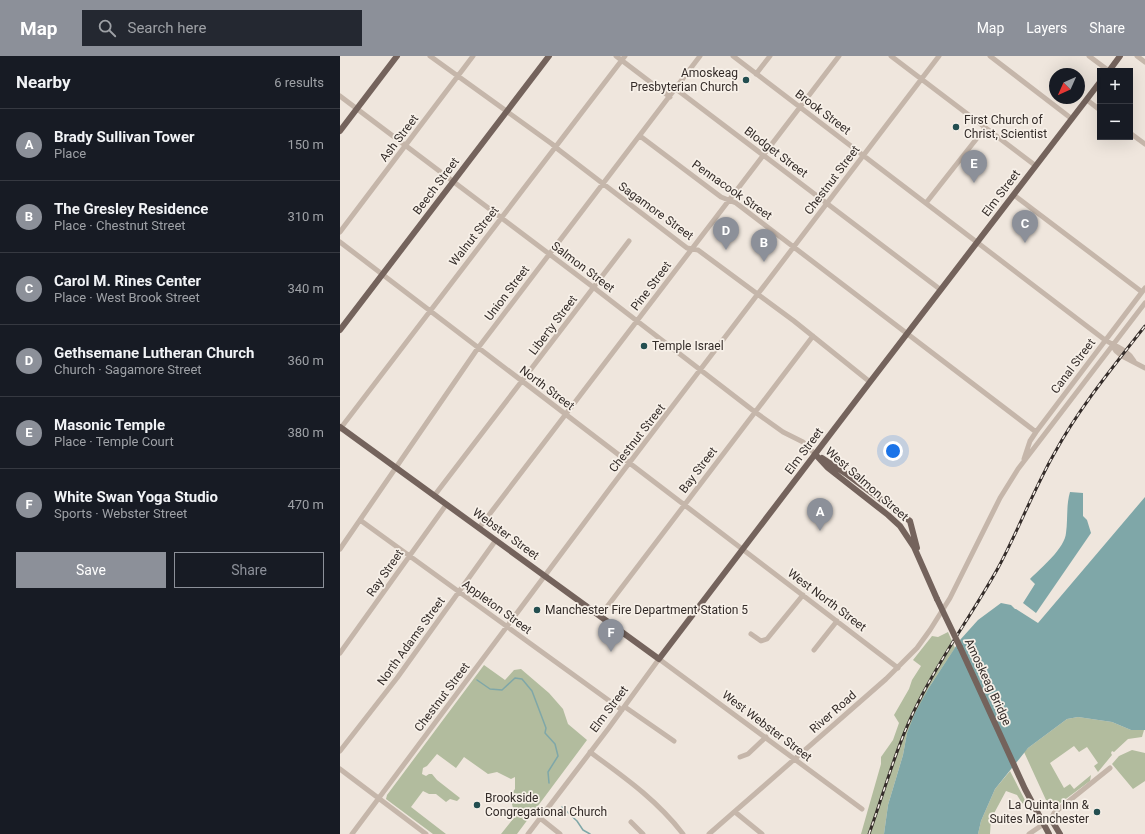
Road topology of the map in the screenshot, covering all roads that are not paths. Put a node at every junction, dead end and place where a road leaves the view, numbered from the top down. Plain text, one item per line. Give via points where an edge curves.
1 (397, 56) edge
2 (430, 56) edge
3 (473, 56) edge
4 (549, 56) edge
5 (616, 56) edge
6 (700, 56) edge
7 (733, 56) edge
8 (770, 56) edge
9 (839, 56) edge
10 (891, 56) edge
11 (939, 56) edge
12 (990, 56) edge
13 (1089, 56) edge
14 (1120, 56) edge
15 (1137, 56) edge
16 (623, 58) edge
17 (1145, 62) edge
18 (1105, 68) edge
19 (1111, 68) edge
20 (756, 74) junction
21 (458, 76) junction
22 (921, 80) junction
23 (1097, 86) edge
24 (676, 89) junction
25 (340, 96) edge
26 (670, 97) junction
27 (1087, 100) junction
28 (800, 107) junction
29 (1097, 108) edge
30 (357, 109) junction
31 (507, 111) junction
32 (1072, 119) junction
33 (984, 128) junction
34 (340, 131) edge
35 (1133, 135) edge
36 (640, 136) junction
37 (1145, 144) edge
38 (406, 145) junction
39 (555, 147) junction
40 (763, 155) junction
41 (863, 156) junction
42 (1036, 166) junction
43 (453, 181) junction
44 (603, 184) junction
45 (1014, 195) junction
46 (729, 200) junction
47 (827, 203) junction
48 (926, 203) junction
49 (501, 218) junction
50 (340, 232) edge
51 (629, 241) dead end
52 (340, 242) edge
53 (978, 242) junction
54 (794, 247) junction
55 (692, 248) junction
56 (550, 254) junction
57 (382, 274) junction
58 (593, 287) junction
59 (941, 290) junction
60 (1144, 290) edge
61 (758, 294) junction
62 (1145, 303) edge
63 (430, 311) junction
64 (637, 321) junction
65 (340, 330) edge
66 (907, 334) junction
67 (813, 336) junction
68 (1105, 340) junction
69 (1112, 345) junction
70 (478, 348) junction
71 (1145, 368) edge
72 (701, 370) junction
73 (523, 381) junction
74 (870, 382) junction
75 (755, 412) junction
76 (566, 415) junction
77 (340, 428) edge
78 (1036, 432) junction
79 (815, 454) junction
80 (1024, 460) junction
81 (630, 463) junction
82 (396, 468) junction
83 (434, 496) junction
84 (446, 505) junction
85 (684, 505) junction
86 (360, 520) junction
87 (479, 528) junction
88 (496, 540) junction
89 (340, 549) edge
90 (742, 549) junction
91 (410, 555) junction
92 (921, 564) junction
93 (544, 576) junction
94 (954, 590) joint
95 (459, 592) junction
96 (803, 595) junction
97 (937, 600) joint
98 (600, 616) junction
99 (837, 621) junction
100 (508, 627) junction
101 (751, 634) dead end
102 (814, 650) dead end
103 (340, 653) edge
104 (659, 659) junction
105 (898, 668) junction
106 (624, 708) junction
107 (766, 737) junction
108 (674, 741) dead end
109 (340, 751) edge
110 (590, 752) junction
111 (740, 756) dead end
112 (795, 759) junction
113 (1110, 768) dead end
114 (340, 769) edge
115 (379, 798) junction
116 (862, 809) dead end
117 (735, 812) junction
118 (540, 818) junction
119 (1051, 818) junction
120 (631, 822) dead end
121 (1044, 824) junction
122 (352, 834) edge
123 (426, 834) edge
124 (528, 834) edge
125 (560, 834) edge
126 (643, 834) edge
127 (683, 834) edge
128 (709, 834) edge
129 (762, 834) edge
130 (1029, 834) edge
131 (1049, 834) edge
132 (1060, 834) edge

1 - 30 main road
2 - 21 street, Sagamore Street
3 - 21 street, Ash Street
4 - 31 main road, Beech Street
5 - 16 street
6 - 24 street, Union Street
7 - 20 street, Brook Street
8 - 20 street
9 - 28 street, Pine Street
10 - 22 street
11 - 22 street, Chestnut Street
12 - 32 street
13 - 18 street
14 - 19 main road
15 - 17 street
16 - 26 street
16 - 39 street, Walnut Street
20 - 28 street, Brook Street
21 - 31 street, Sagamore Street
21 - 38 street, Ash Street
22 - 33 street
22 - 41 street, Chestnut Street
23 - 27 main road, Elm Street
24 - 26 street, Union Street
24 - 40 street, Blodget Street
25 - 30 street, Salmon Street
26 - 36 street, Union Street
27 - 29 street
27 - 32 main road, Elm Street
28 - 40 street, Pine Street
28 - 41 street, Brook Street
30 - 34 main road
30 - 38 street, Salmon Street
31 - 39 street, Sagamore Street
31 - 43 main road, Beech Street
32 - 42 main road, Elm Street
33 - 42 street
33 - 48 street
35 - 37 street
36 - 44 street, Union Street
36 - 46 street, Pennacook Street via 721,197
38 - 43 street, Salmon Street
38 - 50 street, Ash Street
39 - 44 street, Sagamore Street
39 - 49 street, Walnut Street
40 - 46 street, Pine Street
40 - 47 street, Blodget Street
41 - 47 street, Chestnut Street
41 - 48 street, Brook Street
42 - 45 main road, Elm Street
43 - 49 street, Salmon Street
43 - 57 main road, Beech Street
44 - 55 street, Sagamore Street via 687,248
44 - 56 street, Union Street
45 - 53 main road, Elm Street
45 - 60 street
46 - 54 street, Pennacook Street
46 - 55 street, Pine Street
47 - 54 street, Chestnut Street
47 - 59 street, Blodget Street
48 - 53 street, Brook Street
49 - 56 street, Salmon Street
49 - 63 street, Walnut Street
51 - 58 street, Liberty Street
52 - 57 street, North Street
53 - 59 main road, Elm Street
53 - 68 street, Brook Street
54 - 61 street, Chestnut Street
54 - 66 street, Pennacook Street
55 - 61 street, Sagamore Street via 700,251
55 - 64 street, Pine Street
56 - 58 street, Salmon Street
56 - 70 street, Union Street
57 - 63 street, North Street
57 - 65 main road, Beech Street
58 - 64 street, Salmon Street
58 - 73 street, Liberty Street
59 - 66 main road, Elm Street
60 - 68 street, Canal Street
61 - 67 street, Sagamore Street
61 - 72 street, Chestnut Street
62 - 69 street, Canal Street
63 - 70 street, North Street
63 - 77 street, Walnut Street
64 - 72 street, Salmon Street
64 - 76 street, Pine Street
66 - 74 main road, Elm Street
66 - 78 street, Pennacook Street
67 - 74 street, Sagamore Street
67 - 75 street, Bay Street
68 - 69 street, Brook Street
68 - 78 street, Canal Street
69 - 71 street, Brook Street via 1119,347 1130,355 1134,362
69 - 80 street, Canal Street
70 - 73 street, North Street
70 - 82 street, Union Street
72 - 75 street, Salmon Street
72 - 81 street, Chestnut Street
73 - 76 street, North Street
73 - 83 street, Liberty Street
74 - 79 main road, Elm Street
75 - 79 street, Salmon Street via 783,432 803,442
75 - 85 street, Bay Street
76 - 81 street, North Street
76 - 87 street, Pine Street
77 - 82 main road, Webster Street
78 - 80 street, Canal Street
79 - 90 main road, Elm Street
79 - 92 main road, West Salmon Street via 828,468 894,520 910,539
79 - 92 main road, West Salmon Street via 910,521
80 - 94 street, Canal Street via 1000,498
81 - 85 street, North Street
81 - 93 street, Chestnut Street
82 - 83 main road, Webster Street
82 - 86 street, Union Street
83 - 84 main road, Webster Street
84 - 87 main road, Webster Street
84 - 91 street, Ray Street
85 - 90 street, North Street
85 - 98 street, Bay Street
86 - 89 street, Union Street
86 - 91 street, Appleton Street
87 - 88 main road, Webster Street
88 - 93 main road, Webster Street
88 - 95 street, North Adams Street
90 - 96 street, West North Street
90 - 104 main road, Elm Street
91 - 95 street, Appleton Street
91 - 103 street, Ray Street
92 - 97 main road, West Salmon Street
93 - 98 main road, Webster Street
93 - 100 street, Chestnut Street
94 - 105 street, River Road via 924,640
95 - 100 street, Appleton Street
95 - 109 street, North Adams Street
96 - 99 street, West North Street
96 - 101 street via 767,639 761,641
97 - 121 main road, Amoskeag Bridge, bridge
98 - 104 main road, Webster Street
99 - 102 street
99 - 105 street, West North Street
100 - 106 street, Appleton Street
100 - 115 street, Chestnut Street
104 - 106 street, Elm Street
104 - 107 street, West Webster Street
105 - 112 street, River Road
106 - 108 street, Appleton Street
106 - 110 street, Elm Street
107 - 111 street via 748,754
107 - 112 street, West Webster Street
110 - 118 street, Elm Street
110 - 127 street via 640,789
112 - 116 street, West Webster Street
112 - 117 street, River Road
113 - 119 street
114 - 115 street
115 - 122 street, Chestnut Street
115 - 123 street
117 - 128 street, River Road
117 - 129 street
118 - 124 street, Elm Street
118 - 125 street
119 - 121 street
119 - 132 main road
120 - 126 street
121 - 130 street
121 - 131 main road, Amoskeag Bridge

